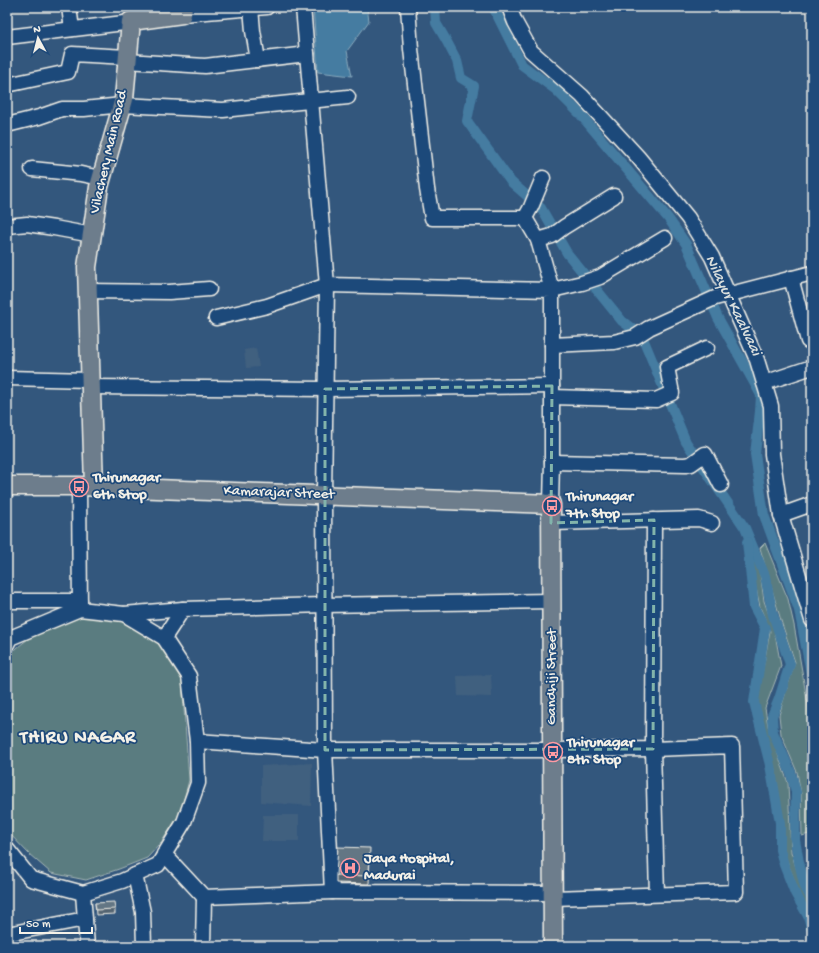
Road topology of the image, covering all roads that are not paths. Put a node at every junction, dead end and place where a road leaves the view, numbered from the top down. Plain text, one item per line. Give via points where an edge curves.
1 (69, 7) edge
2 (267, 7) edge
3 (303, 7) edge
4 (408, 7) edge
5 (509, 7) edge
6 (251, 8) junction
7 (183, 10) edge
8 (131, 21) junction
9 (72, 29) junction
10 (7, 37) edge
11 (307, 54) junction
12 (127, 59) junction
13 (258, 60) junction
14 (7, 85) edge
15 (348, 97) dead end
16 (311, 101) junction
17 (122, 105) junction
18 (7, 126) edge
19 (32, 169) dead end
20 (101, 178) junction
21 (543, 178) dead end
22 (614, 196) dead end
23 (528, 213) junction
24 (7, 226) edge
25 (92, 235) junction
26 (665, 238) dead end
27 (538, 240) junction
28 (812, 273) edge
29 (791, 278) junction
30 (327, 285) junction
31 (209, 289) dead end
32 (552, 290) junction
33 (87, 291) junction
34 (715, 298) junction
35 (216, 318) dead end
36 (808, 341) dead end
37 (552, 345) junction
38 (707, 348) dead end
39 (812, 367) edge
40 (7, 378) edge
41 (764, 383) junction
42 (90, 384) junction
43 (325, 389) junction
44 (552, 391) junction
45 (552, 462) junction
46 (722, 485) dead end
47 (7, 486) edge
48 (87, 486) junction
49 (324, 495) junction
50 (551, 504) junction
51 (812, 504) edge
52 (781, 515) junction
53 (654, 520) junction
54 (551, 523) junction
55 (712, 523) dead end
56 (7, 601) edge
57 (551, 601) junction
58 (80, 605) junction
59 (324, 605) junction
60 (183, 609) junction
61 (124, 614) junction
62 (812, 620) edge
63 (164, 638) junction
64 (8, 639) edge
65 (197, 741) junction
66 (653, 749) junction
67 (325, 750) junction
68 (552, 750) junction
69 (7, 849) edge
70 (164, 854) junction
71 (135, 875) junction
72 (332, 892) junction
73 (83, 893) junction
74 (657, 894) junction
75 (553, 896) junction
76 (204, 897) junction
77 (85, 919) junction
78 (7, 934) edge
79 (87, 946) edge
80 (144, 946) edge
81 (203, 946) edge
82 (553, 946) edge

1 - 9 street
2 - 6 street
3 - 11 street
4 - 23 street via 432,218
5 - 34 street via 531,51 582,96 638,157 688,218 712,257
6 - 7 street
6 - 13 street
7 - 8 main road
8 - 9 street
8 - 12 main road, Vilachery Main Road
9 - 10 street
11 - 13 street
11 - 16 street
12 - 13 street via 204,66
12 - 14 street via 72,54 68,72
12 - 17 main road, Vilachery Main Road
15 - 16 street
16 - 17 street via 223,110
16 - 30 street
17 - 18 street via 62,109
17 - 20 main road, Vilachery Main Road
19 - 20 street
20 - 25 main road, Vilachery Main Road
21 - 23 street
22 - 27 street via 552,236
23 - 27 street
24 - 25 street via 27,224
25 - 33 main road, Vilachery Main Road via 87,267
26 - 32 street via 600,277
27 - 32 street
28 - 29 street
29 - 34 street
29 - 36 street
30 - 32 street
30 - 35 street via 267,306
30 - 43 street
31 - 33 street via 170,292
32 - 37 street
33 - 42 main road, Vilachery Main Road
34 - 37 street via 649,328 636,337 614,342
34 - 41 street via 757,360
37 - 44 street
38 - 44 street via 667,367 672,393 656,400
39 - 41 street
40 - 42 street
41 - 52 street via 771,406 772,454
42 - 43 street
42 - 48 main road, Vilachery Main Road
43 - 44 street
43 - 49 street
44 - 45 street
45 - 46 street via 685,465 705,454
45 - 50 street
47 - 48 main road, Kamarajar Street
48 - 49 main road, Kamarajar Street
48 - 58 street
49 - 50 main road, Kamarajar Street
49 - 59 street
50 - 54 main road, Gandhiji Street
51 - 52 street
52 - 62 street
53 - 54 street
53 - 55 street via 699,519
53 - 66 street
54 - 57 main road, Gandhiji Street
56 - 58 street
57 - 59 street
57 - 68 main road, Gandhiji Street
58 - 61 street
58 - 64 street
59 - 60 street
59 - 67 street
60 - 61 street
60 - 63 street
61 - 63 street
63 - 65 street via 189,676
65 - 67 street
65 - 70 street via 198,783 184,822
66 - 68 street
66 - 74 street
66 - 74 street via 732,746 736,892
67 - 68 street
67 - 72 street
68 - 75 main road, Gandhiji Street
69 - 73 street via 31,879
70 - 71 street via 158,865
70 - 76 street
71 - 73 street
71 - 80 street via 143,912
72 - 75 street
72 - 76 street
73 - 77 street
74 - 75 street
75 - 82 main road, Gandhiji Street
76 - 81 street
77 - 78 street
77 - 79 street

